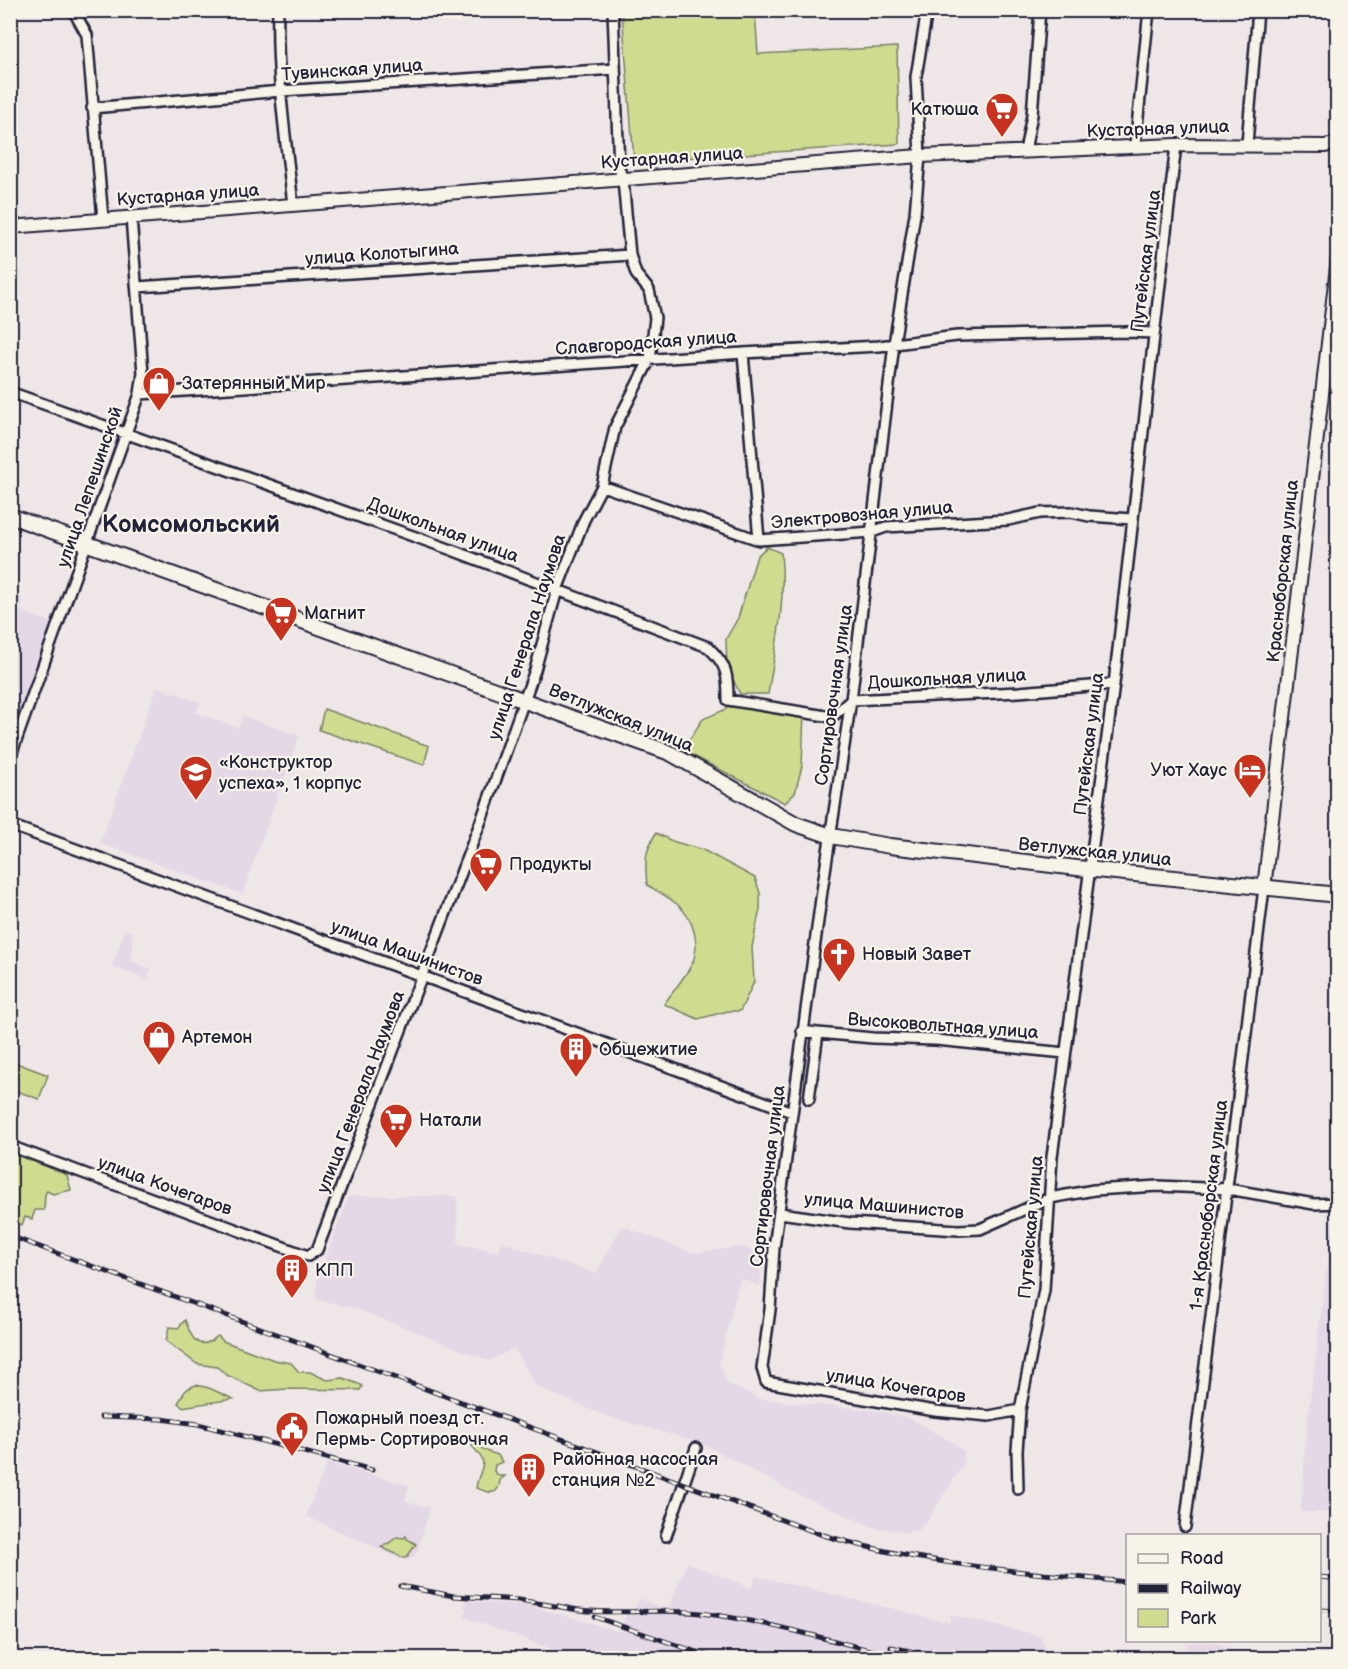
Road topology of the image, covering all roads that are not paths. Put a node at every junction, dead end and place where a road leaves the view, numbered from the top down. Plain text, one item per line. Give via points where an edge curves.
1 (73, 10) edge
2 (278, 10) edge
3 (613, 10) edge
4 (927, 10) edge
5 (1040, 10) edge
6 (1149, 10) edge
7 (1258, 10) edge
8 (615, 69) junction
9 (281, 91) junction
10 (92, 108) junction
11 (1338, 143) edge
12 (1246, 144) junction
13 (1176, 145) junction
14 (1135, 146) junction
15 (1025, 152) junction
16 (920, 156) junction
17 (623, 180) junction
18 (292, 205) junction
19 (131, 217) junction
20 (103, 219) junction
21 (10, 227) edge
22 (630, 255) junction
23 (1338, 258) edge
24 (137, 287) junction
25 (1154, 333) junction
26 (894, 344) junction
27 (743, 353) junction
28 (650, 359) junction
29 (10, 392) edge
30 (140, 394) junction
31 (126, 435) junction
32 (602, 486) junction
33 (10, 516) edge
34 (1132, 519) junction
35 (872, 532) junction
36 (759, 540) junction
37 (87, 544) junction
38 (557, 590) junction
39 (1114, 684) junction
40 (525, 699) junction
41 (851, 700) junction
42 (10, 758) edge
43 (10, 825) edge
44 (831, 836) junction
45 (1090, 869) junction
46 (1264, 888) junction
47 (1338, 895) edge
48 (423, 976) junction
49 (802, 1031) junction
50 (818, 1033) junction
51 (1065, 1053) junction
52 (809, 1099) dead end
53 (792, 1112) junction
54 (10, 1146) edge
55 (1228, 1189) junction
56 (1050, 1198) junction
57 (1338, 1203) edge
58 (780, 1213) junction
59 (308, 1256) joint
60 (766, 1382) joint
61 (1020, 1410) junction
62 (696, 1448) dead end
63 (1018, 1489) dead end
64 (1185, 1527) dead end
65 (666, 1536) dead end

1 - 10 street via 87,35
2 - 9 street
3 - 8 street, улица Генерала Наумова
4 - 16 street, Сортировочная улица via 915,77
5 - 15 street via 1032,115
6 - 14 street
7 - 12 street
8 - 9 street, Тувинская улица
8 - 17 street, улица Генерала Наумова via 619,168
9 - 10 street, Тувинская улица
9 - 18 street
10 - 20 street
11 - 12 street, Кустарная улица
12 - 13 street, Кустарная улица
13 - 14 street, Кустарная улица
13 - 25 street, Путейская улица
14 - 15 street, Кустарная улица
15 - 16 street, Кустарная улица
16 - 17 street, Кустарная улица
16 - 26 street, Сортировочная улица
17 - 18 street, Кустарная улица
17 - 22 street, улица Генерала Наумова
18 - 19 street, Кустарная улица
19 - 20 street, Кустарная улица
19 - 24 street, улица Лепешинской
20 - 21 street, Кустарная улица
22 - 24 street, улица Колотыгина
22 - 28 street, улица Генерала Наумова via 636,274 649,290 655,318
23 - 46 street, Красноборская улица
24 - 30 street, улица Лепешинской via 143,373
25 - 26 street, Славгородская улица via 957,336
25 - 34 street, Путейская улица
26 - 27 street, Славгородская улица
26 - 35 street, Сортировочная улица
27 - 28 street, Славгородская улица
27 - 36 street
28 - 30 street, Славгородская улица
28 - 32 street, улица Генерала Наумова via 615,427
29 - 31 street, Дошкольная улица
30 - 31 street, улица Лепешинской
31 - 37 street, улица Лепешинской
31 - 38 street, Дошкольная улица
32 - 36 street, Электровозная улица
32 - 38 street, улица Генерала Наумова via 584,520
33 - 37 main road, Ветлужская улица
34 - 35 street, Электровозная улица via 1071,512 1040,513 1008,520 886,527
34 - 39 street, Путейская улица
35 - 36 street, Электровозная улица
35 - 41 street, Сортировочная улица
37 - 40 main road, Ветлужская улица
37 - 42 street, улица Лепешинской
38 - 40 street, улица Генерала Наумова
38 - 41 street, Дошкольная улица via 708,647 721,659 728,675 728,700 832,717
39 - 41 street, Дошкольная улица via 1019,693
39 - 45 street, Путейская улица
40 - 44 main road, Ветлужская улица via 670,753 796,824
40 - 48 street, улица Генерала Наумова
41 - 44 street, Сортировочная улица
43 - 48 street, улица Машинистов
44 - 45 main road, Ветлужская улица
44 - 49 street, Сортировочная улица
45 - 46 main road, Ветлужская улица
45 - 51 street, Путейская улица
46 - 47 main road, Ветлужская улица
46 - 55 street, 1-я Красноборская улица
48 - 53 street, улица Машинистов
48 - 59 street, улица Генерала Наумова via 317,1250
49 - 50 street, Высоковольтная улица
49 - 53 street, Сортировочная улица
50 - 51 street, Высоковольтная улица
50 - 52 street
51 - 56 street, Путейская улица
53 - 58 street, Сортировочная улица
54 - 59 street, улица Кочегаров
55 - 56 street, улица Машинистов via 1158,1186 1094,1190
55 - 57 street, улица Машинистов via 1314,1204
55 - 64 street, 1-я Красноборская улица
56 - 58 street, улица Машинистов via 980,1229 850,1223
56 - 61 street, Путейская улица via 1044,1290
58 - 60 street, Сортировочная улица via 762,1368
60 - 61 street, улица Кочегаров via 935,1411 989,1416
61 - 63 street, Путейская улица
62 - 65 street

